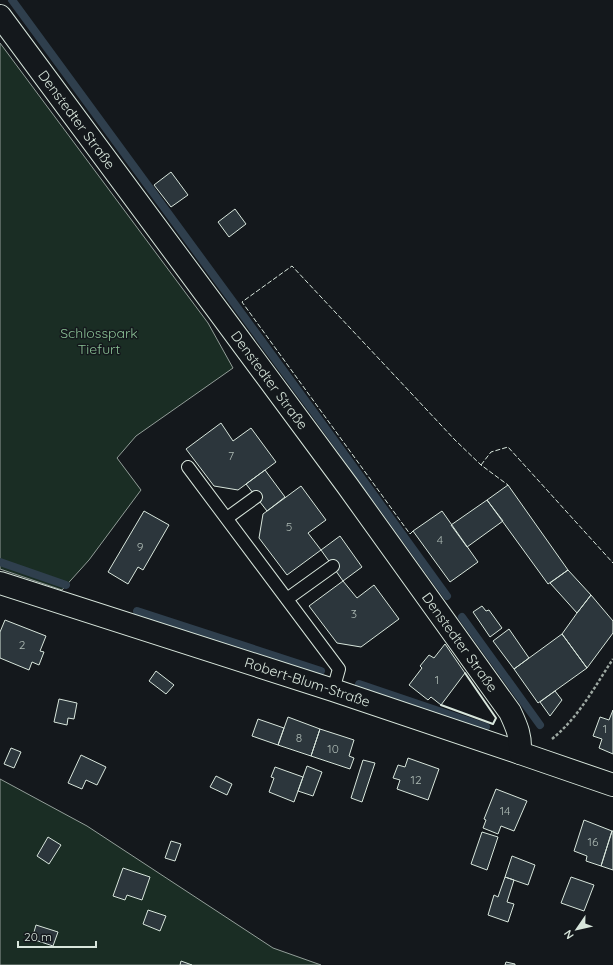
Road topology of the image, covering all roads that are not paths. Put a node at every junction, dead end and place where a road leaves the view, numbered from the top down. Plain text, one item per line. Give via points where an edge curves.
1 (0, 16) edge
2 (188, 467) dead end
3 (256, 497) dead end
4 (227, 518) junction
5 (333, 566) dead end
6 (0, 583) edge
7 (287, 599) junction
8 (333, 690) junction
9 (520, 753) junction
10 (613, 785) edge

1 - 9 street, Denstedter Straße via 347,485 514,720 521,741
2 - 4 lane, Robert-Blum-Straße
3 - 4 lane
4 - 7 lane, Robert-Blum-Straße
5 - 7 lane
6 - 8 street, Robert-Blum-Straße
7 - 8 lane, Robert-Blum-Straße via 339,669
8 - 9 street, Robert-Blum-Straße
9 - 10 street, Robert-Blum-Straße

